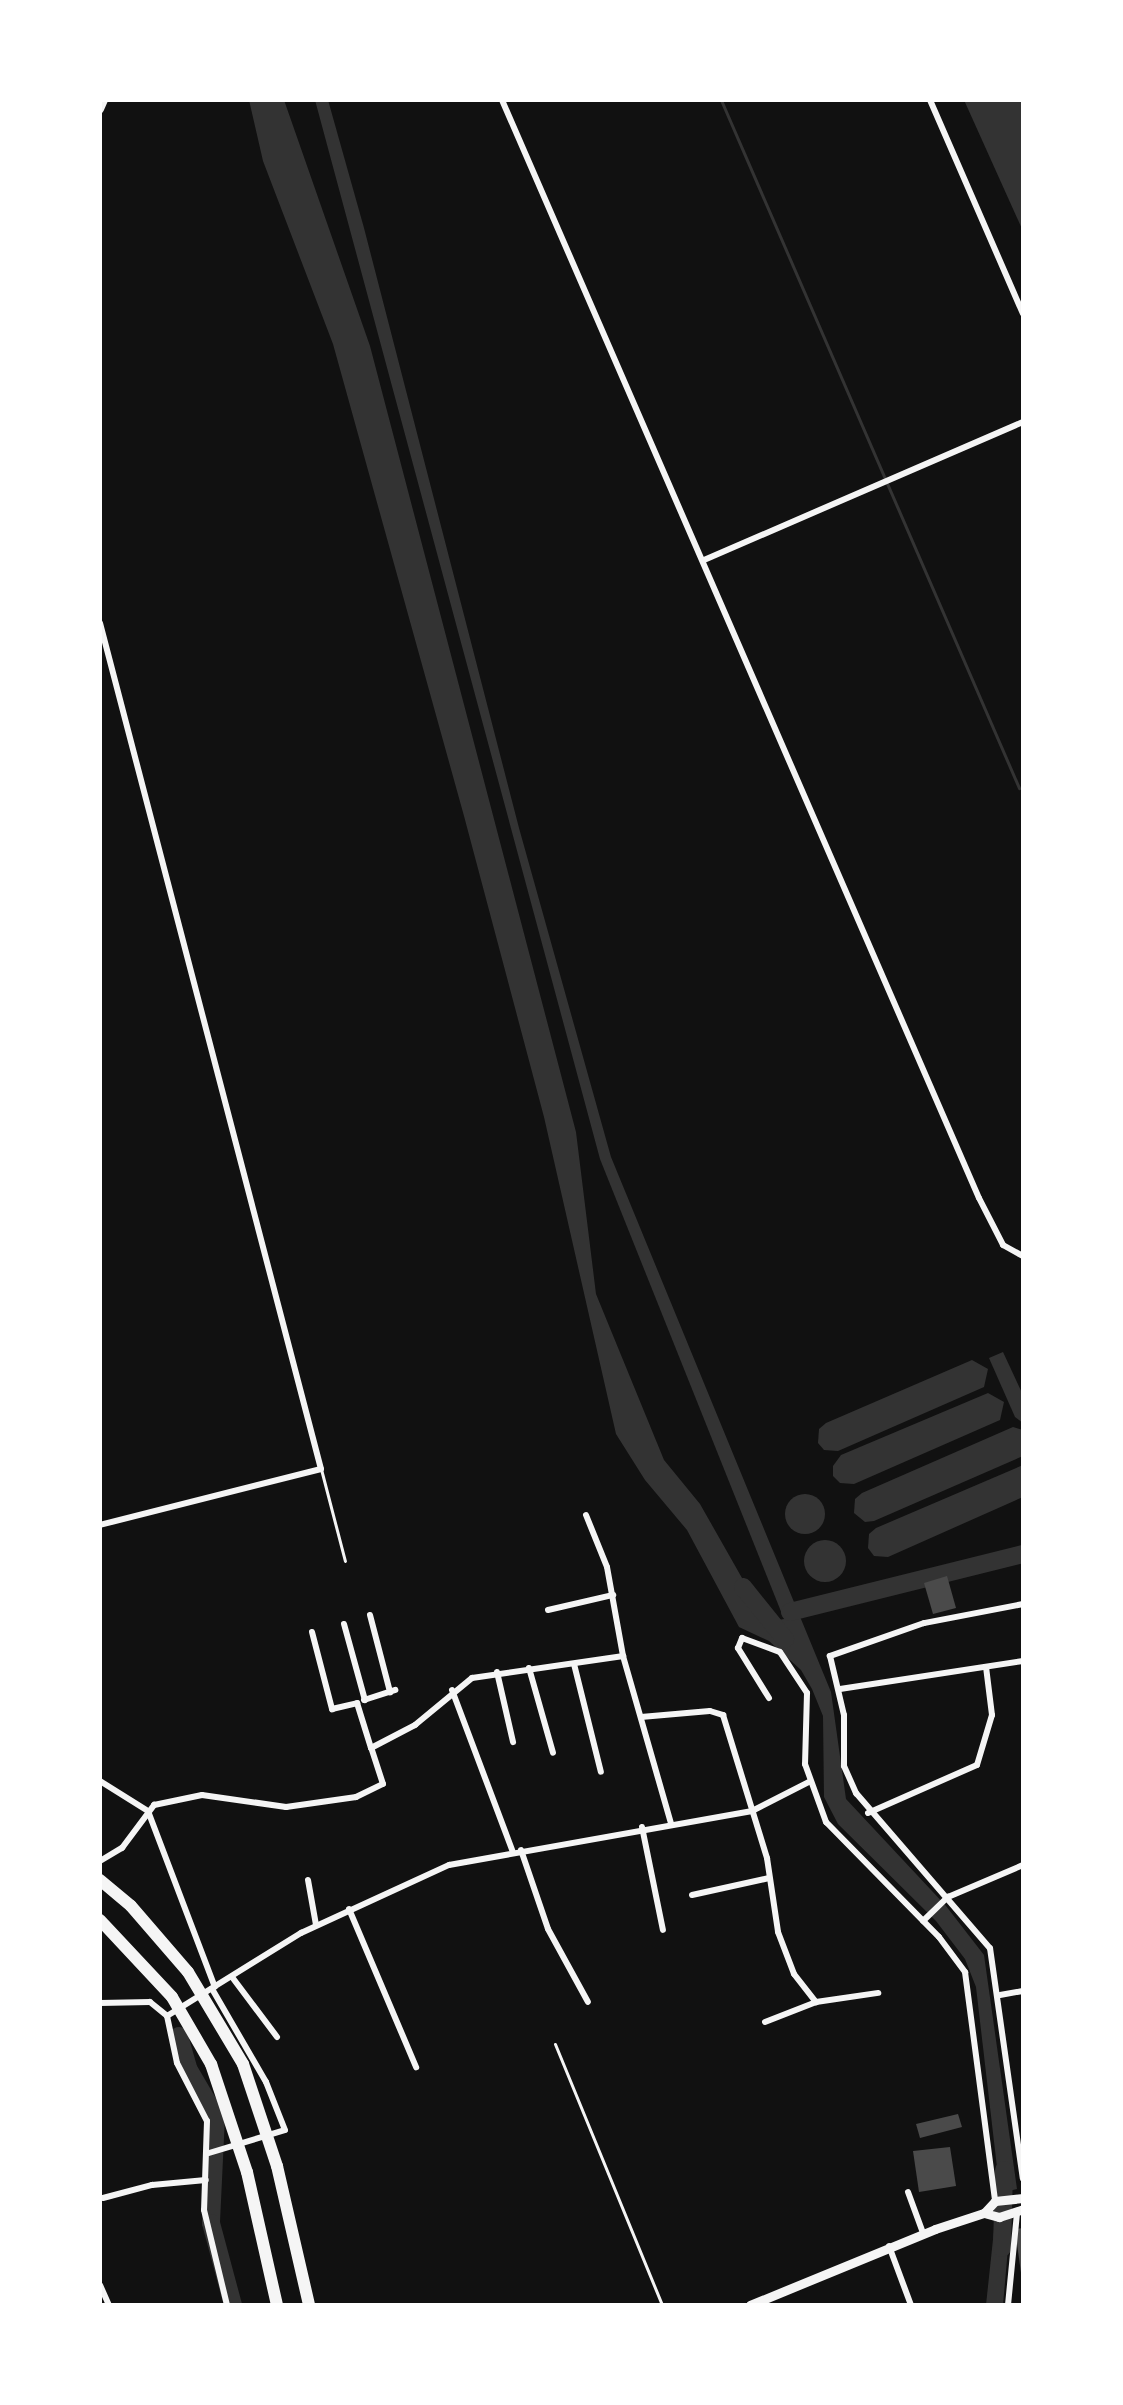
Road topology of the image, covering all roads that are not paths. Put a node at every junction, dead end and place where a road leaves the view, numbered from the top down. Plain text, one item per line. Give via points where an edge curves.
1 (104, 100) edge
2 (502, 100) edge
3 (930, 100) edge
4 (100, 109) edge
5 (1023, 314) edge
6 (1023, 422) edge
7 (704, 560) junction
8 (100, 623) edge
9 (1023, 1256) edge
10 (321, 1469) junction
11 (586, 1515) dead end
12 (100, 1525) edge
13 (345, 1561) dead end
14 (613, 1595) junction
15 (1023, 1604) edge
16 (548, 1610) dead end
17 (370, 1615) dead end
18 (344, 1624) dead end
19 (312, 1632) dead end
20 (623, 1656) junction
21 (1023, 1661) edge
22 (574, 1664) junction
23 (986, 1667) junction
24 (529, 1668) junction
25 (497, 1672) junction
26 (840, 1689) junction
27 (452, 1690) junction
28 (769, 1698) dead end
29 (365, 1700) junction
30 (357, 1703) junction
31 (641, 1717) junction
32 (513, 1742) dead end
33 (371, 1748) junction
34 (553, 1753) dead end
35 (601, 1772) dead end
36 (100, 1781) edge
37 (809, 1782) junction
38 (148, 1811) junction
39 (752, 1811) junction
40 (868, 1813) junction
41 (671, 1823) junction
42 (642, 1827) junction
43 (517, 1851) junction
44 (100, 1861) edge
45 (1023, 1865) edge
46 (769, 1878) junction
47 (100, 1880) edge
48 (308, 1880) dead end
49 (692, 1895) dead end
50 (946, 1899) junction
51 (349, 1909) junction
52 (926, 1918) junction
53 (100, 1920) edge
54 (316, 1925) junction
55 (663, 1930) dead end
56 (232, 1977) junction
57 (213, 1988) junction
58 (1023, 1991) edge
59 (878, 1993) dead end
60 (1000, 1995) junction
61 (588, 2002) dead end
62 (816, 2002) junction
63 (100, 2003) edge
64 (167, 2016) junction
65 (765, 2022) dead end
66 (277, 2037) dead end
67 (555, 2044) dead end
68 (416, 2067) dead end
69 (211, 2153) junction
70 (1023, 2179) edge
71 (206, 2180) junction
72 (908, 2192) dead end
73 (103, 2198) dead end
74 (1019, 2198) edge
75 (998, 2201) junction
76 (1017, 2212) edge
77 (984, 2213) junction
78 (923, 2233) junction
79 (889, 2246) junction
80 (100, 2285) edge
81 (106, 2304) edge
82 (227, 2305) edge
83 (277, 2305) edge
84 (309, 2305) edge
85 (662, 2305) edge
86 (750, 2305) edge
87 (911, 2305) edge
88 (1008, 2305) edge

1 - 4 street
2 - 7 street
3 - 5 street
6 - 7 street
7 - 9 street via 979,1198 1003,1245
8 - 10 street
10 - 12 street
10 - 13 lane
11 - 14 street via 602,1547
14 - 16 street
14 - 20 street
15 - 26 street via 924,1623 832,1652
17 - 29 street via 392,1691
18 - 29 street
19 - 30 street via 332,1709
20 - 22 street
20 - 31 street
21 - 23 street
22 - 24 street
22 - 35 street
23 - 26 street
23 - 40 street via 992,1715 977,1765
24 - 25 street
24 - 34 street
25 - 27 street
25 - 32 street
26 - 40 street via 844,1766
27 - 33 street via 415,1725
27 - 43 street
28 - 37 street via 738,1648 742,1638 780,1652 807,1693
29 - 30 street
30 - 33 street
31 - 39 street via 710,1711 723,1715
31 - 41 street
33 - 38 street via 383,1784 350,1800 286,1807 202,1795 154,1805
36 - 38 street
37 - 39 street
37 - 52 street via 835,1833
38 - 44 street via 122,1848
38 - 57 street
39 - 41 street
39 - 46 street
40 - 50 street
41 - 42 street
42 - 43 street
42 - 55 street
43 - 51 street via 449,1865
43 - 61 street via 548,1929
45 - 50 street
46 - 49 street
46 - 62 street via 786,1959
47 - 84 highway via 131,1906 188,1972 243,2064 266,2127
48 - 54 street
50 - 52 street
50 - 60 street via 988,1945
51 - 54 street
51 - 68 street
52 - 75 street via 960,1962 970,1989
53 - 83 highway via 172,1997 211,2064 247,2172
54 - 56 street
56 - 57 street
56 - 66 street
57 - 64 street
57 - 69 street via 266,2082 285,2130
58 - 60 street
59 - 62 street
60 - 70 street
62 - 65 street
63 - 64 street via 150,2002
64 - 69 street via 177,2063 207,2121
67 - 85 lane
69 - 71 street
71 - 73 street via 152,2185
71 - 82 street via 206,2233
72 - 78 street
74 - 75 main road
75 - 77 main road
76 - 77 main road via 999,2217
76 - 88 street
77 - 78 main road
78 - 79 main road
79 - 86 main road
79 - 87 street
80 - 81 street

